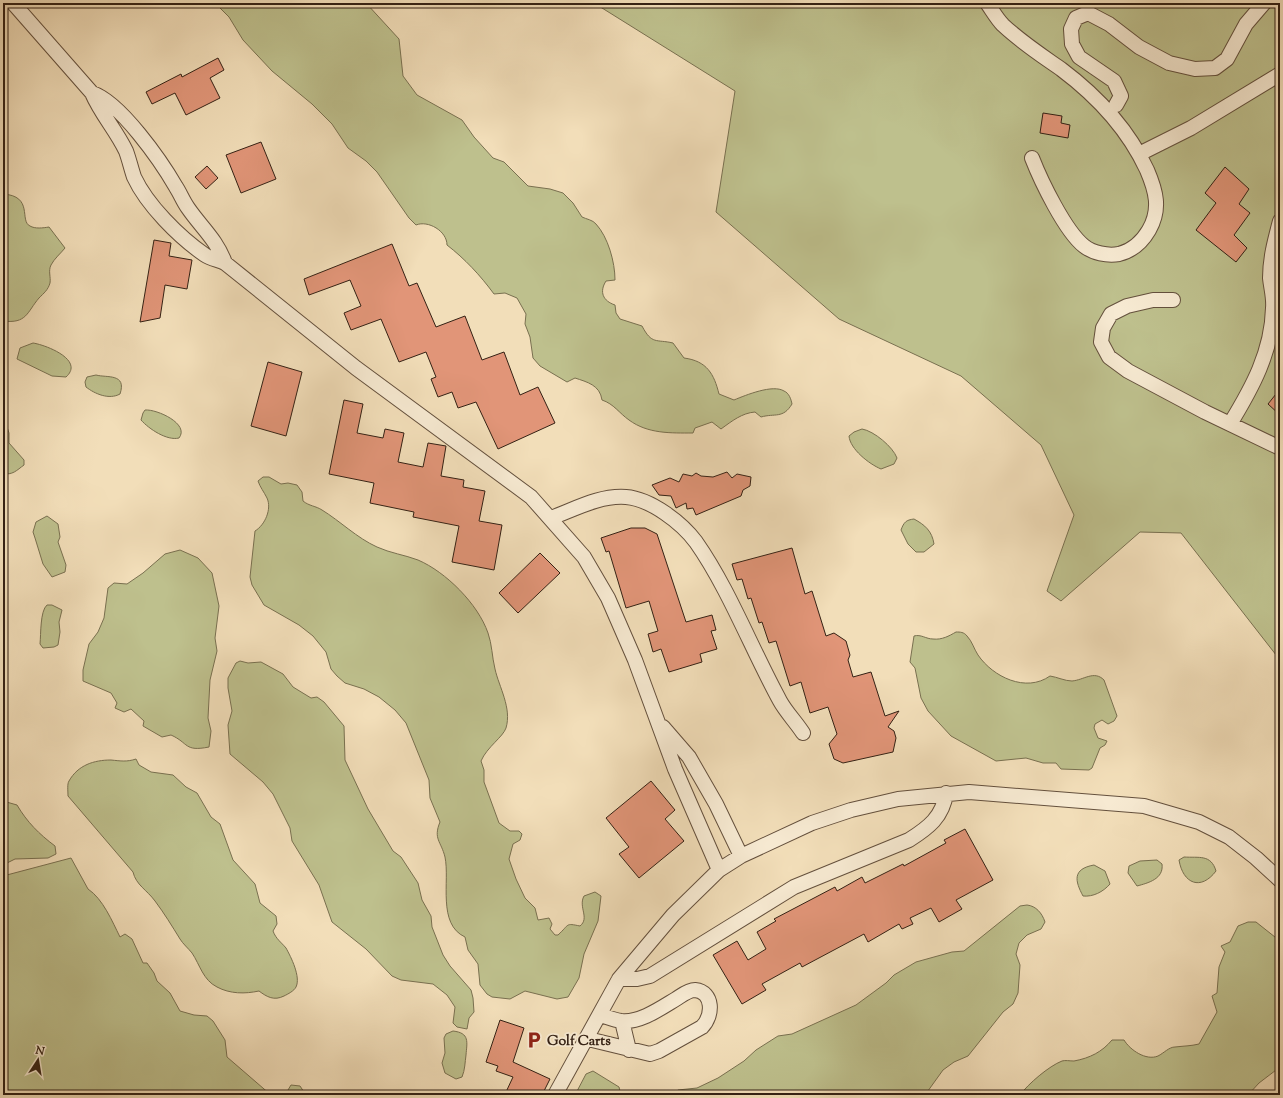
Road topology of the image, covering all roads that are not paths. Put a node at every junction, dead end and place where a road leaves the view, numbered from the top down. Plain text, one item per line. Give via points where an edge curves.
1 (13, 3) edge
2 (987, 3) edge
3 (1264, 3) edge
4 (1280, 74) edge
5 (92, 93) junction
6 (1116, 105) dead end
7 (1139, 154) junction
8 (1032, 158) dead end
9 (1280, 221) edge
10 (225, 263) junction
11 (1173, 300) dead end
12 (1230, 424) junction
13 (1280, 448) edge
14 (551, 518) junction
15 (657, 719) junction
16 (803, 733) dead end
17 (946, 793) junction
18 (741, 856) junction
19 (718, 870) junction
20 (1280, 880) edge
21 (619, 979) junction
22 (600, 1015) junction
23 (622, 1021) junction
24 (588, 1039) junction
25 (629, 1050) junction
26 (555, 1095) edge

1 - 5 street
2 - 7 street via 1002,24 1018,38 1090,93 1112,115
3 - 6 street via 1246,24 1227,59 1215,68 1195,69 1168,62 1139,47 1109,24 1088,13 1076,18 1071,29 1072,44 1079,57 1114,81 1122,96
4 - 7 street via 1191,128
5 - 10 street via 112,105 152,151 188,208 220,248
5 - 10 street via 126,151 134,176 144,195 162,218 206,256
7 - 8 street via 1157,198 1154,219 1148,232 1132,249 1112,255 1102,254 1084,246 1072,232 1050,197
9 - 12 street via 1271,262 1273,308 1269,338 1251,390
10 - 14 street via 356,368 531,497
11 - 12 street via 1153,300 1127,306 1111,314 1103,328 1101,342 1109,357 1128,371
12 - 13 street
14 - 15 street via 584,557 608,598 636,660
14 - 16 street via 603,498 627,497 648,503 669,515 695,541 781,702
15 - 18 street via 689,757 716,804
15 - 19 street via 675,769
17 - 18 street via 898,799 851,810 812,823
17 - 20 street via 969,792 1144,806 1171,813 1199,822 1229,837
17 - 21 street via 945,803 936,820 909,840 794,887 650,976
18 - 19 street
19 - 21 street via 673,916
21 - 22 street
22 - 23 street
22 - 24 street
23 - 25 street
23 - 25 street via 642,1017 695,990 703,993 710,1006 708,1021 702,1027 659,1051 650,1054
24 - 25 street
24 - 26 street

